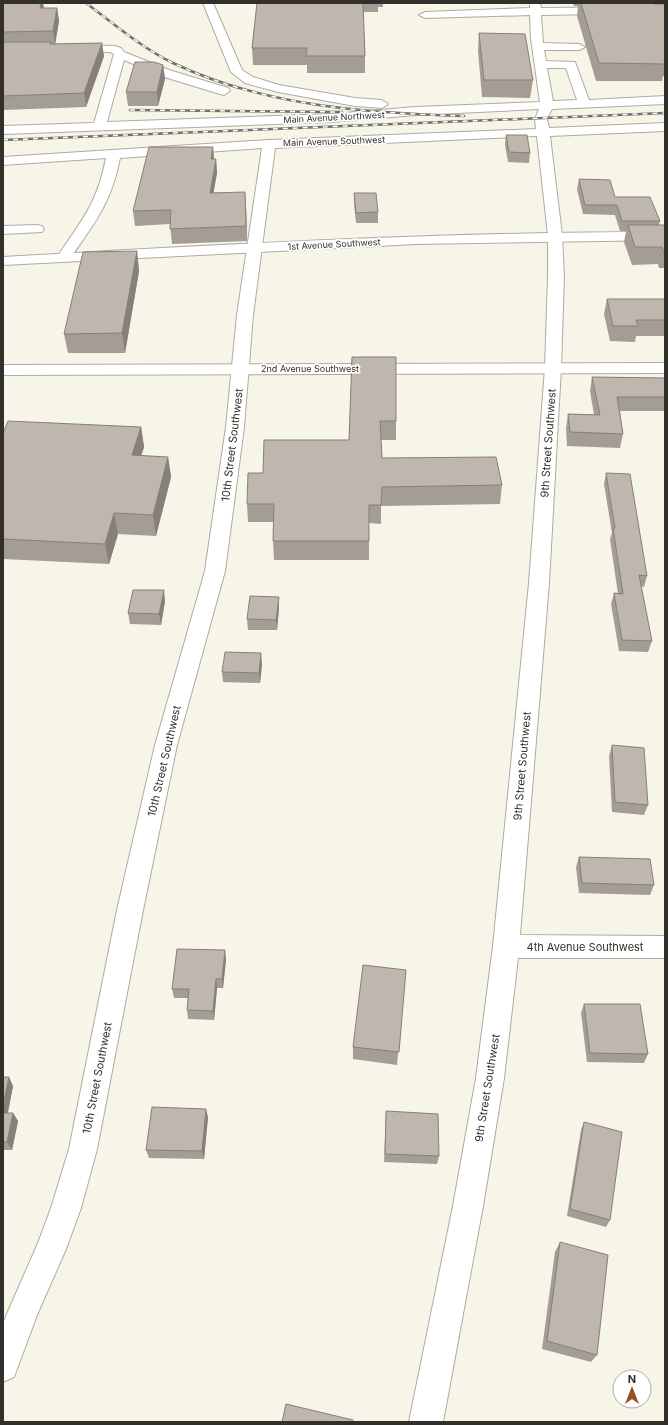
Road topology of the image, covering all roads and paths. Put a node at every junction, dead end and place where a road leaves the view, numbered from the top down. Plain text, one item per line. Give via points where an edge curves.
1 (208, 3) edge
2 (538, 6) edge
3 (665, 10) edge
4 (463, 13) junction
5 (425, 15) dead end
6 (459, 26) dead end
7 (525, 38) edge
8 (538, 42) junction
9 (579, 47) dead end
10 (58, 50) edge
11 (116, 51) junction
12 (541, 64) junction
13 (579, 88) junction
14 (595, 88) dead end
15 (649, 89) dead end
16 (665, 89) edge
17 (224, 91) dead end
18 (665, 100) edge
19 (584, 103) junction
20 (547, 106) junction
21 (434, 110) junction
22 (100, 126) junction
23 (665, 127) edge
24 (3, 130) edge
25 (542, 133) junction
26 (269, 144) junction
27 (114, 154) junction
28 (3, 161) edge
29 (37, 229) dead end
30 (3, 230) edge
31 (556, 235) junction
32 (665, 236) edge
33 (255, 248) junction
34 (64, 257) junction
35 (3, 260) edge
36 (241, 368) junction
37 (553, 368) junction
38 (665, 368) edge
39 (3, 370) edge
40 (506, 946) junction
41 (665, 947) edge
42 (3, 1366) edge
43 (426, 1422) edge

1 - 21 street via 237,72 249,80 355,102
2 - 3 street via 610,11
2 - 4 street
2 - 8 street
4 - 5 street
4 - 6 street
7 - 8 street
8 - 9 street
8 - 12 street
10 - 11 street
11 - 17 street via 165,73
11 - 22 street
12 - 13 street via 571,65
12 - 20 street
13 - 14 street
13 - 19 street
15 - 16 street
18 - 19 street, Main Avenue Northwest
19 - 20 street, Main Avenue Northwest
20 - 21 street, Main Avenue Northwest
20 - 25 street, 9th Street Southwest via 542,114
21 - 22 street, Main Avenue Northwest via 363,116
22 - 24 street, Main Avenue Northwest
23 - 25 street, Main Avenue Southwest
25 - 26 street, Main Avenue Southwest
25 - 31 street, 9th Street Southwest
26 - 27 street, Main Avenue Southwest
26 - 33 street, 10th Street Southwest
27 - 28 street, Main Avenue Southwest
27 - 34 street via 101,201
29 - 30 street
31 - 32 street, 1st Avenue Southwest
31 - 33 street, 1st Avenue Southwest
31 - 37 street, 9th Street Southwest
33 - 34 street, 1st Avenue Southwest
33 - 36 street, 10th Street Southwest via 245,315
34 - 35 street, 1st Avenue Southwest
36 - 37 street, 2nd Avenue Southwest
36 - 39 street, 2nd Avenue Southwest
36 - 42 street, 10th Street Southwest via 215,572 166,745 130,910 83,1149 51,1249 23,1311
37 - 38 street, 2nd Avenue Southwest
37 - 40 street, 9th Street Southwest via 539,583
40 - 41 street, 4th Avenue Southwest
40 - 43 street, 9th Street Southwest via 489,1085

